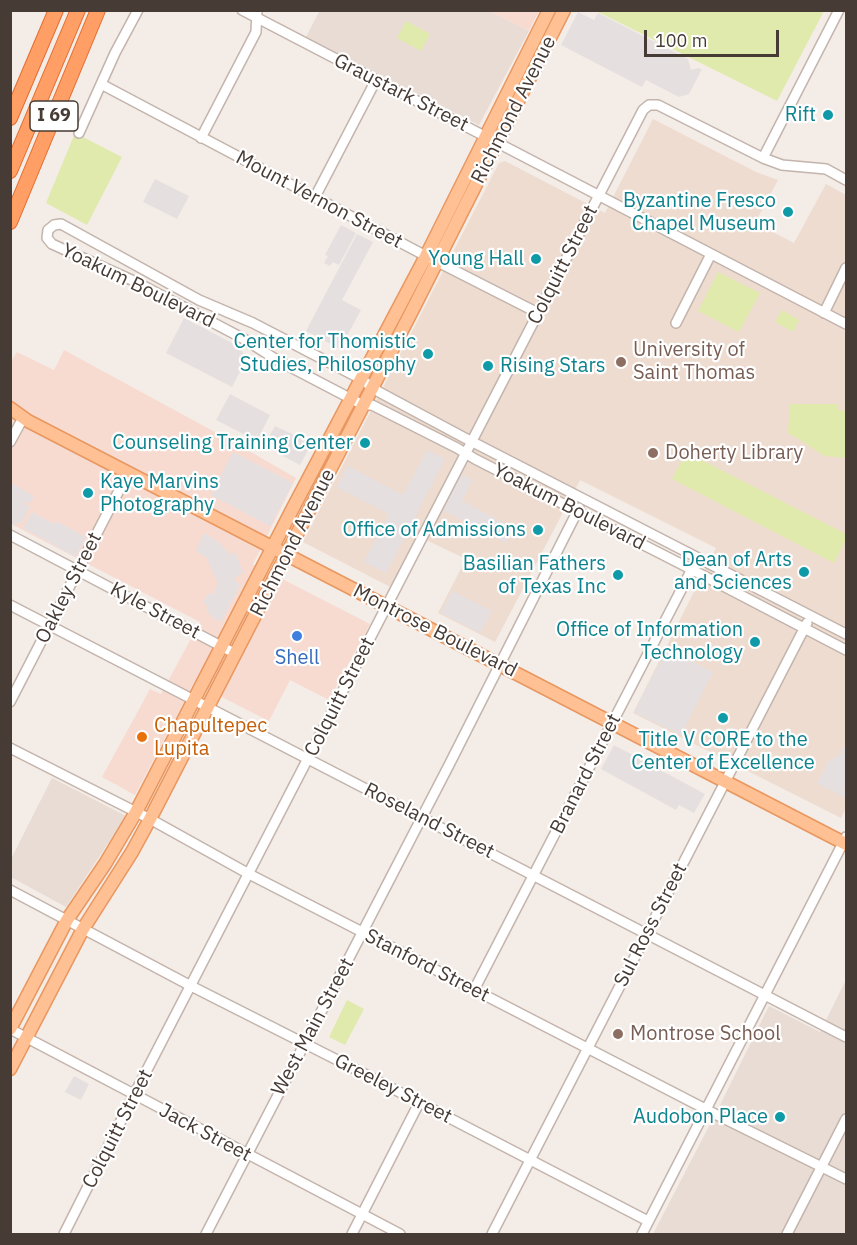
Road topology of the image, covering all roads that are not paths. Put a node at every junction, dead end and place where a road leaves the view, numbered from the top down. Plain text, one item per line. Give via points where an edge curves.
1 (56, 10) edge
2 (78, 10) edge
3 (98, 10) edge
4 (138, 10) edge
5 (242, 10) edge
6 (549, 10) edge
7 (564, 10) edge
8 (839, 10) edge
9 (257, 14) edge
10 (543, 22) junction
11 (555, 28) junction
12 (376, 80) junction
13 (101, 84) junction
14 (10, 118) edge
15 (79, 133) dead end
16 (485, 137) junction
17 (201, 138) junction
18 (497, 143) junction
19 (763, 158) junction
20 (10, 171) edge
21 (846, 180) edge
22 (598, 196) junction
23 (315, 197) junction
24 (10, 222) edge
25 (711, 254) junction
26 (432, 259) junction
27 (846, 268) edge
28 (142, 270) junction
29 (136, 282) junction
30 (538, 313) junction
31 (824, 313) junction
32 (253, 323) junction
33 (676, 323) dead end
34 (846, 324) edge
35 (244, 339) junction
36 (361, 379) junction
37 (372, 388) junction
38 (351, 399) junction
39 (363, 405) junction
40 (10, 408) edge
41 (17, 417) edge
42 (472, 441) junction
43 (10, 442) edge
44 (465, 454) junction
45 (128, 472) junction
46 (584, 499) junction
47 (578, 511) junction
48 (10, 535) edge
49 (273, 548) junction
50 (286, 555) junction
51 (698, 558) junction
52 (692, 569) junction
53 (78, 570) junction
54 (10, 605) edge
55 (386, 606) junction
56 (810, 616) junction
57 (50, 626) junction
58 (804, 628) junction
59 (846, 634) edge
60 (222, 647) junction
61 (846, 650) edge
62 (236, 654) junction
63 (499, 665) junction
64 (194, 700) junction
65 (10, 702) edge
66 (208, 707) junction
67 (612, 723) junction
68 (10, 748) edge
69 (308, 759) junction
70 (725, 781) junction
71 (136, 812) junction
72 (422, 818) junction
73 (150, 819) junction
74 (846, 841) edge
75 (249, 874) junction
76 (534, 876) junction
77 (10, 890) edge
78 (68, 920) junction
79 (83, 928) junction
80 (363, 932) junction
81 (646, 934) junction
82 (191, 986) junction
83 (474, 990) junction
84 (765, 995) junction
85 (10, 1029) edge
86 (846, 1037) edge
87 (26, 1038) junction
88 (304, 1044) junction
89 (588, 1048) junction
90 (10, 1069) edge
91 (134, 1095) junction
92 (419, 1103) junction
93 (706, 1109) junction
94 (846, 1119) edge
95 (247, 1155) junction
96 (531, 1160) junction
97 (822, 1167) junction
98 (846, 1179) edge
99 (362, 1215) junction
100 (648, 1221) junction
101 (64, 1234) edge
102 (206, 1234) edge
103 (352, 1234) edge
104 (400, 1234) edge
105 (492, 1234) edge
106 (642, 1234) edge
107 (787, 1234) edge

1 - 14 highway, I 69
2 - 20 highway
3 - 24 highway, I 69
4 - 13 street
5 - 9 street, Graustark Street
6 - 10 main road, Richmond Avenue
7 - 11 main road, Richmond Avenue
8 - 19 street
9 - 12 street, Graustark Street
9 - 17 street via 256,32
10 - 11 main road
10 - 16 main road, Richmond Avenue
11 - 18 main road, Richmond Avenue
12 - 16 street, Graustark Street
12 - 23 street
13 - 15 street
13 - 17 street, Mount Vernon Street
16 - 18 street, Graustark Street
16 - 26 main road, Richmond Avenue
17 - 23 street, Mount Vernon Street
18 - 22 street, Graustark Street
18 - 26 main road, Richmond Avenue
19 - 21 street via 782,165 826,169
19 - 22 street, Colquitt Street via 658,105 650,105 643,110
22 - 25 street, Graustark Street
22 - 30 street, Colquitt Street
23 - 26 street, Mount Vernon Street
25 - 31 street, Graustark Street
25 - 33 street
26 - 30 street, Mount Vernon Street
26 - 36 main road, Richmond Avenue
26 - 37 main road, Richmond Avenue
27 - 31 street
28 - 29 street
28 - 29 street, Yoakum Boulevard via 61,224 48,230 47,238 52,244
28 - 32 street, Yoakum Boulevard
29 - 35 street, Yoakum Boulevard
30 - 42 street, Colquitt Street
31 - 34 street, Graustark Street
32 - 35 street
32 - 36 street, Yoakum Boulevard
35 - 38 street, Yoakum Boulevard
36 - 37 street, Yoakum Boulevard
36 - 38 main road, Richmond Avenue
37 - 39 main road, Richmond Avenue
37 - 42 street, Yoakum Boulevard
38 - 39 street, Yoakum Boulevard
38 - 49 main road, Richmond Avenue
39 - 44 street, Yoakum Boulevard via 372,405
39 - 50 main road, Richmond Avenue
40 - 41 main road, Montrose Boulevard
41 - 43 street
41 - 45 main road, Montrose Boulevard
42 - 44 street, Colquitt Street
42 - 46 street, Yoakum Boulevard
44 - 47 street, Yoakum Boulevard
44 - 55 street, Colquitt Street
45 - 49 main road, Montrose Boulevard
45 - 53 street, Oakley Street
46 - 47 street, West Main Street
46 - 51 street, Yoakum Boulevard
47 - 52 street, Yoakum Boulevard
47 - 63 street, West Main Street
48 - 53 street, Kyle Street
49 - 50 main road, Montrose Boulevard
49 - 60 main road, Richmond Avenue
50 - 55 main road, Montrose Boulevard
50 - 62 main road, Richmond Avenue
51 - 52 street, Branard Street
51 - 56 street, Yoakum Boulevard
52 - 58 street, Yoakum Boulevard
52 - 67 street, Branard Street
53 - 57 street, Oakley Street
53 - 60 street, Kyle Street
54 - 57 street, Roseland Street
55 - 63 main road, Montrose Boulevard
55 - 69 street, Colquitt Street
56 - 58 street, Sul Ross Street
56 - 59 street, Yoakum Boulevard
57 - 64 street, Roseland Street
57 - 65 street, Oakley Street
58 - 61 street, Yoakum Boulevard
58 - 70 street, Sul Ross Street
60 - 62 street, Kyle Street
60 - 64 main road, Richmond Avenue
62 - 66 main road, Richmond Avenue
63 - 67 main road, Montrose Boulevard
63 - 72 street, West Main Street
64 - 66 street, Roseland Street
64 - 71 main road, Richmond Avenue
66 - 69 street, Roseland Street
66 - 73 main road, Richmond Avenue
67 - 70 main road, Montrose Boulevard
67 - 76 street, Branard Street
68 - 71 street, Stanford Street
69 - 72 street, Roseland Street
69 - 75 street, Colquitt Street
70 - 74 main road, Montrose Boulevard
70 - 81 street, Sul Ross Street
71 - 73 street, Stanford Street
71 - 78 main road, Richmond Avenue
72 - 76 street, Roseland Street
72 - 80 street, West Main Street
73 - 75 street, Stanford Street
73 - 79 main road, Richmond Avenue
74 - 84 street
75 - 80 street, Stanford Street
75 - 82 street, Colquitt Street
76 - 81 street, Roseland Street
76 - 83 street, Branard Street
77 - 78 street, Greeley Street
78 - 79 street, Greeley Street
78 - 85 main road, Richmond Avenue
79 - 82 street, Greeley Street
79 - 87 main road, Richmond Avenue
80 - 83 street, Stanford Street
80 - 88 street, West Main Street
81 - 84 street, Roseland Street
81 - 89 street, Sul Ross Street
82 - 88 street, Greeley Street
82 - 91 street, Colquitt Street
83 - 89 street, Stanford Street
84 - 86 street, Roseland Street
84 - 93 street
85 - 87 street, Jack Street
87 - 90 main road, Richmond Avenue
87 - 91 street, Jack Street
88 - 92 street, Greeley Street
88 - 95 street, West Main Street
89 - 93 street, Stanford Street
89 - 96 street, Sul Ross Street
91 - 95 street, Jack Street
91 - 101 street, Colquitt Street
92 - 96 street, Greeley Street
92 - 99 street
93 - 97 street, Stanford Street
93 - 100 street
94 - 97 street
95 - 99 street, Jack Street
95 - 102 street, West Main Street
96 - 100 street, Greeley Street
96 - 105 street, Sul Ross Street
97 - 98 street, Stanford Street
97 - 107 street
99 - 103 street
99 - 104 street, Jack Street
100 - 106 street

